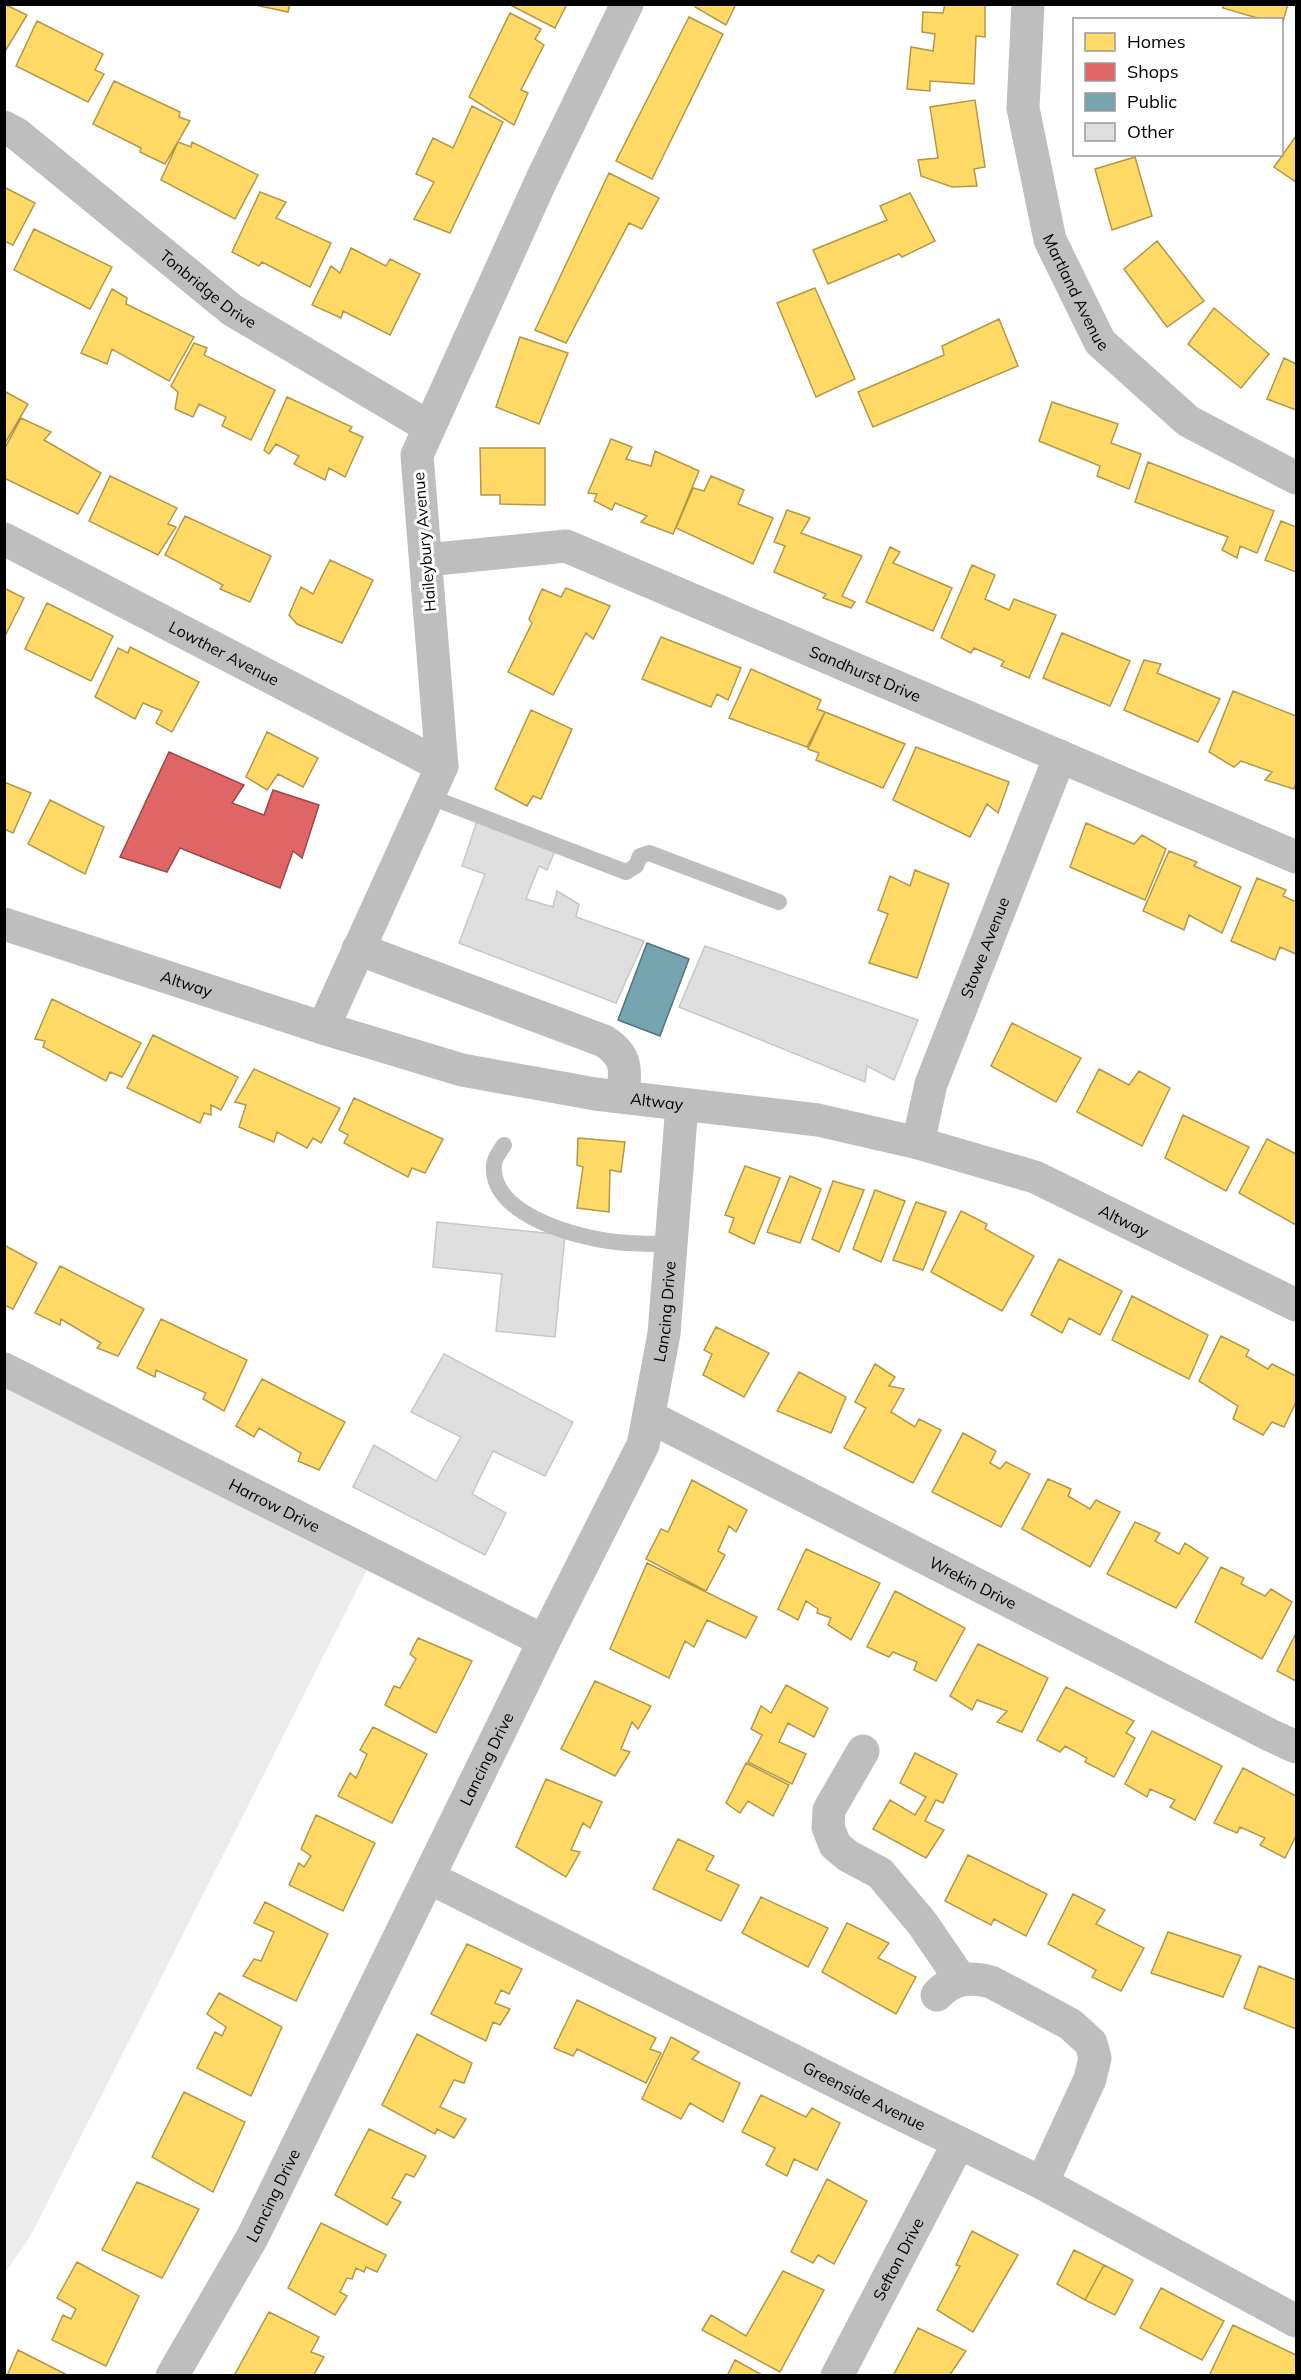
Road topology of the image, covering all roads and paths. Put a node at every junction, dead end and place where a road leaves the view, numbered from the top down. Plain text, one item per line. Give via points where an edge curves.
1 (627, 4) edge
2 (1028, 4) edge
3 (4, 127) edge
4 (429, 427) junction
5 (1296, 478) edge
6 (4, 539) edge
7 (426, 560) junction
8 (1060, 756) junction
9 (442, 766) junction
10 (428, 796) junction
11 (1296, 856) edge
12 (779, 902) dead end
13 (4, 924) edge
14 (358, 949) junction
15 (323, 1028) junction
16 (623, 1097) junction
17 (682, 1105) junction
18 (918, 1143) junction
19 (504, 1145) dead end
20 (671, 1244) junction
21 (1296, 1305) edge
22 (4, 1369) edge
23 (650, 1417) junction
24 (544, 1641) junction
25 (1296, 1747) edge
26 (863, 1751) dead end
27 (430, 1878) junction
28 (958, 2144) junction
29 (1042, 2182) junction
30 (1296, 2321) edge
31 (172, 2376) edge
32 (837, 2376) edge

1 - 4 street, Haileybury Avenue
2 - 5 street, Martland Avenue via 1023,108 1050,240 1100,342 1188,421
3 - 4 street, Tonbridge Drive via 103,202 232,310
4 - 7 street, Haileybury Avenue via 417,455
6 - 9 street, Lowther Avenue
7 - 8 street, Sandhurst Drive via 567,546
7 - 9 street, Haileybury Avenue
8 - 11 street, Sandhurst Drive
8 - 18 street, Stowe Avenue via 931,1084
9 - 10 street, Haileybury Avenue
10 - 12 lane via 626,872 636,866 640,856 649,854
10 - 14 street, Haileybury Avenue
13 - 15 street, Altway
14 - 15 street, Haileybury Avenue
14 - 16 street via 604,1041 618,1050 624,1064
15 - 16 street, Altway via 462,1070
16 - 17 street, Altway
17 - 18 street, Altway via 818,1120
17 - 20 street, Lancing Drive
18 - 21 street, Altway via 1035,1177
19 - 20 lane via 494,1163 495,1177 511,1205 544,1225 614,1242
20 - 23 street, Lancing Drive via 664,1334
22 - 24 street, Harrow Drive
23 - 24 street, Lancing Drive via 643,1444
23 - 25 street, Wrekin Drive
24 - 27 street, Lancing Drive
26 - 29 street via 829,1809 828,1827 835,1845 880,1873 922,1923 949,1987 977,1978 991,1982 1070,2024 1090,2043 1095,2058 1089,2079
27 - 28 street, Greenside Avenue
27 - 31 street, Lancing Drive via 253,2236
28 - 29 street, Greenside Avenue
28 - 32 street, Sefton Drive
29 - 30 street, Greenside Avenue

